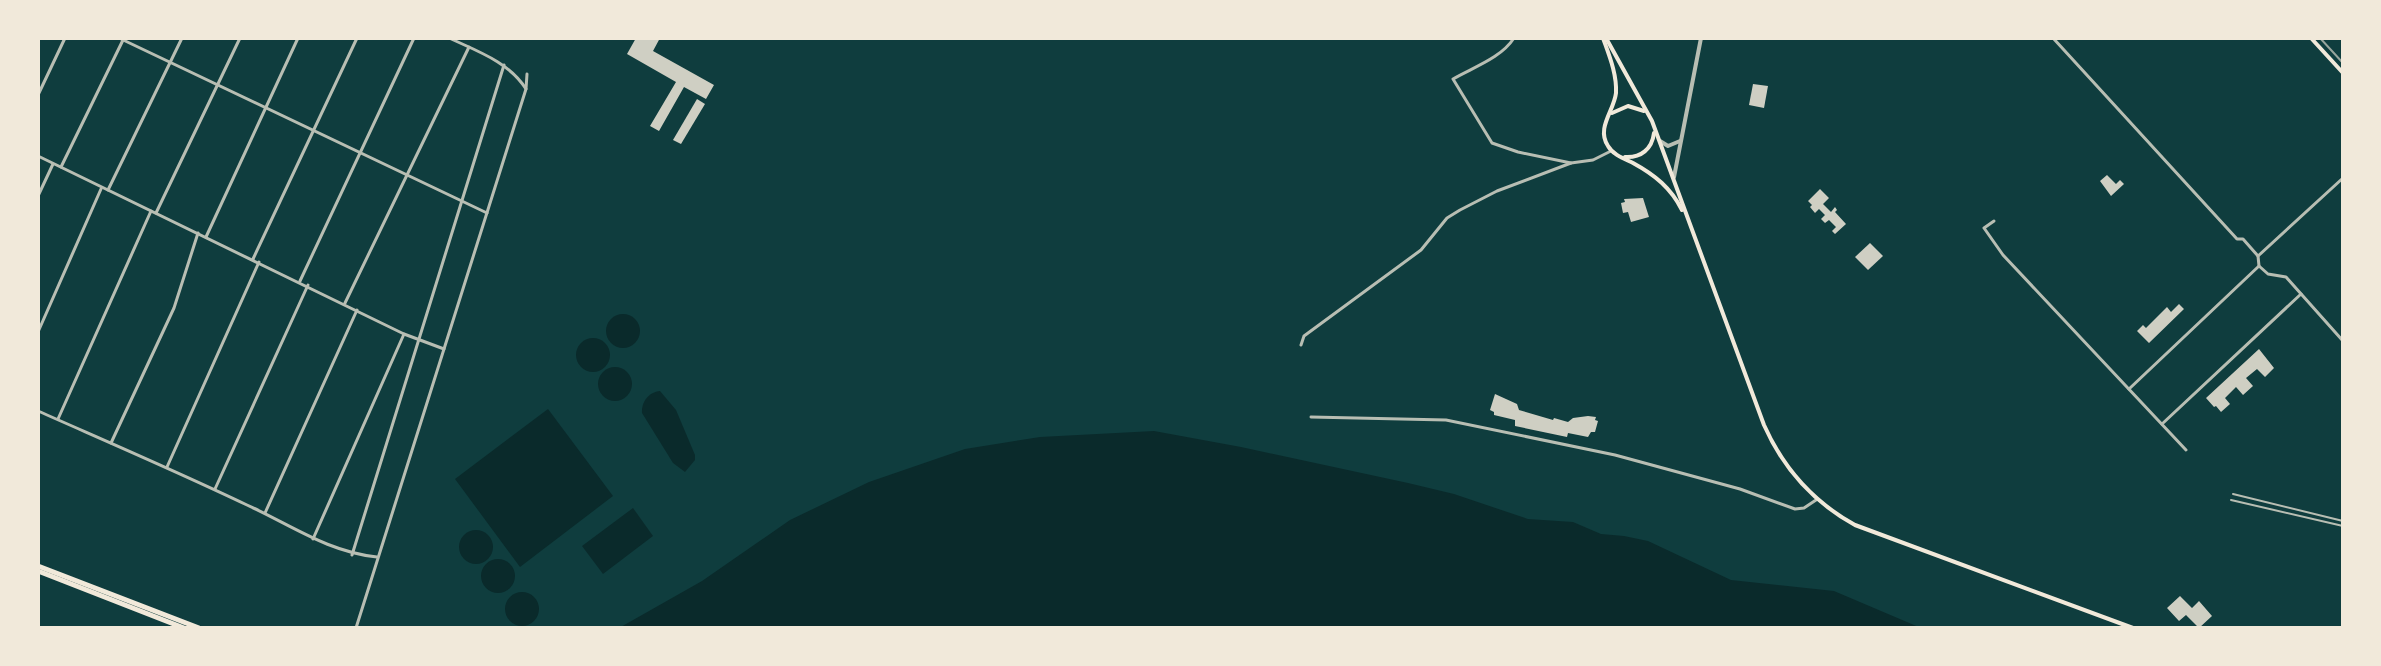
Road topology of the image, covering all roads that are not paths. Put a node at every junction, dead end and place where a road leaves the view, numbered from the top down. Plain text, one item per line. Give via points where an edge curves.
1 (65, 38) edge
2 (182, 38) edge
3 (240, 38) edge
4 (298, 38) edge
5 (357, 38) edge
6 (414, 38) edge
7 (449, 38) edge
8 (1514, 38) edge
9 (1605, 38) edge
10 (1701, 38) edge
11 (2053, 38) edge
12 (2311, 38) edge
13 (122, 39) edge
14 (469, 47) junction
15 (170, 62) junction
16 (504, 65) junction
17 (2343, 73) edge
18 (527, 74) dead end
19 (218, 84) junction
20 (526, 89) junction
21 (38, 95) edge
22 (266, 108) junction
23 (1648, 115) junction
24 (1606, 121) junction
25 (1655, 130) junction
26 (315, 131) junction
27 (1681, 139) junction
28 (1659, 140) junction
29 (1611, 151) junction
30 (362, 153) junction
31 (38, 156) edge
32 (1620, 156) junction
33 (53, 163) junction
34 (1571, 163) junction
35 (61, 167) junction
36 (409, 176) junction
37 (2343, 178) edge
38 (1675, 179) junction
39 (102, 187) junction
40 (1669, 188) junction
41 (108, 190) junction
42 (38, 196) edge
43 (461, 200) junction
44 (153, 212) junction
45 (487, 213) junction
46 (1994, 221) dead end
47 (1689, 223) junction
48 (198, 233) junction
49 (206, 237) junction
50 (2258, 256) junction
51 (253, 259) junction
52 (259, 262) junction
53 (2259, 266) junction
54 (300, 281) junction
55 (308, 285) junction
56 (2301, 294) junction
57 (345, 303) junction
58 (357, 310) junction
59 (38, 332) edge
60 (404, 334) junction
61 (419, 340) junction
62 (2343, 341) edge
63 (1301, 345) dead end
64 (444, 349) junction
65 (2129, 389) junction
66 (38, 411) edge
67 (1311, 417) dead end
68 (58, 419) junction
69 (2162, 424) junction
70 (111, 443) junction
71 (2186, 450) dead end
72 (166, 468) junction
73 (215, 490) junction
74 (2233, 494) dead end
75 (1816, 500) junction
76 (2231, 500) dead end
77 (265, 513) junction
78 (2343, 521) edge
79 (2343, 526) edge
80 (313, 539) junction
81 (352, 555) junction
82 (377, 557) junction
83 (38, 568) edge
84 (184, 628) edge
85 (199, 628) edge
86 (356, 628) edge
87 (2133, 628) edge

1 - 21 street
2 - 15 street
3 - 19 street
4 - 22 street
5 - 26 street
6 - 30 street
7 - 14 street
8 - 34 street via 1495,57 1453,79 1492,143
9 - 23 main road
9 - 24 main road via 1616,82
10 - 27 street
11 - 50 street
12 - 17 main road
13 - 15 street
13 - 35 street
14 - 16 street
14 - 36 street
15 - 19 street
15 - 41 street
16 - 20 street
16 - 43 street
18 - 20 street
19 - 22 street
19 - 44 street
20 - 45 street
22 - 26 street
22 - 49 street
23 - 24 main road via 1626,107
23 - 25 main road
24 - 29 main road via 1604,138
25 - 28 main road
25 - 32 main road via 1644,153
26 - 30 street
26 - 51 street
27 - 28 street via 1668,146
27 - 38 street
28 - 38 main road
29 - 32 main road
29 - 34 street
30 - 36 street
30 - 54 street
31 - 33 street
32 - 40 main road
33 - 35 street
33 - 42 street
34 - 63 street via 1497,191 1447,218 1421,250 1304,336
35 - 39 street
36 - 43 street
36 - 57 street
37 - 50 street
38 - 40 main road via 1675,187
38 - 47 main road
39 - 41 street
39 - 59 street
40 - 47 main road
41 - 44 street
43 - 45 street
43 - 61 street
44 - 48 street
44 - 68 street
45 - 64 street
46 - 65 street via 1984,228 2003,255
47 - 75 main road via 1772,443
48 - 49 street
48 - 70 street via 174,308
49 - 51 street
50 - 53 street
51 - 52 street
52 - 54 street
52 - 72 street
53 - 56 street via 2268,274 2286,277
53 - 65 street
54 - 55 street
55 - 57 street
55 - 73 street
56 - 62 street
56 - 69 street
57 - 58 street
58 - 60 street
58 - 77 street
60 - 61 street
60 - 80 street
61 - 64 street
61 - 81 street
64 - 82 street
65 - 69 street
66 - 68 street
67 - 75 street via 1446,420 1615,455 1795,509
68 - 70 street
69 - 71 street
70 - 72 street
72 - 73 street
73 - 77 street
74 - 78 street
75 - 87 main road via 1884,537
76 - 79 street
77 - 80 street
80 - 81 street
81 - 82 street
82 - 86 street
83 - 84 highway
83 - 85 highway

